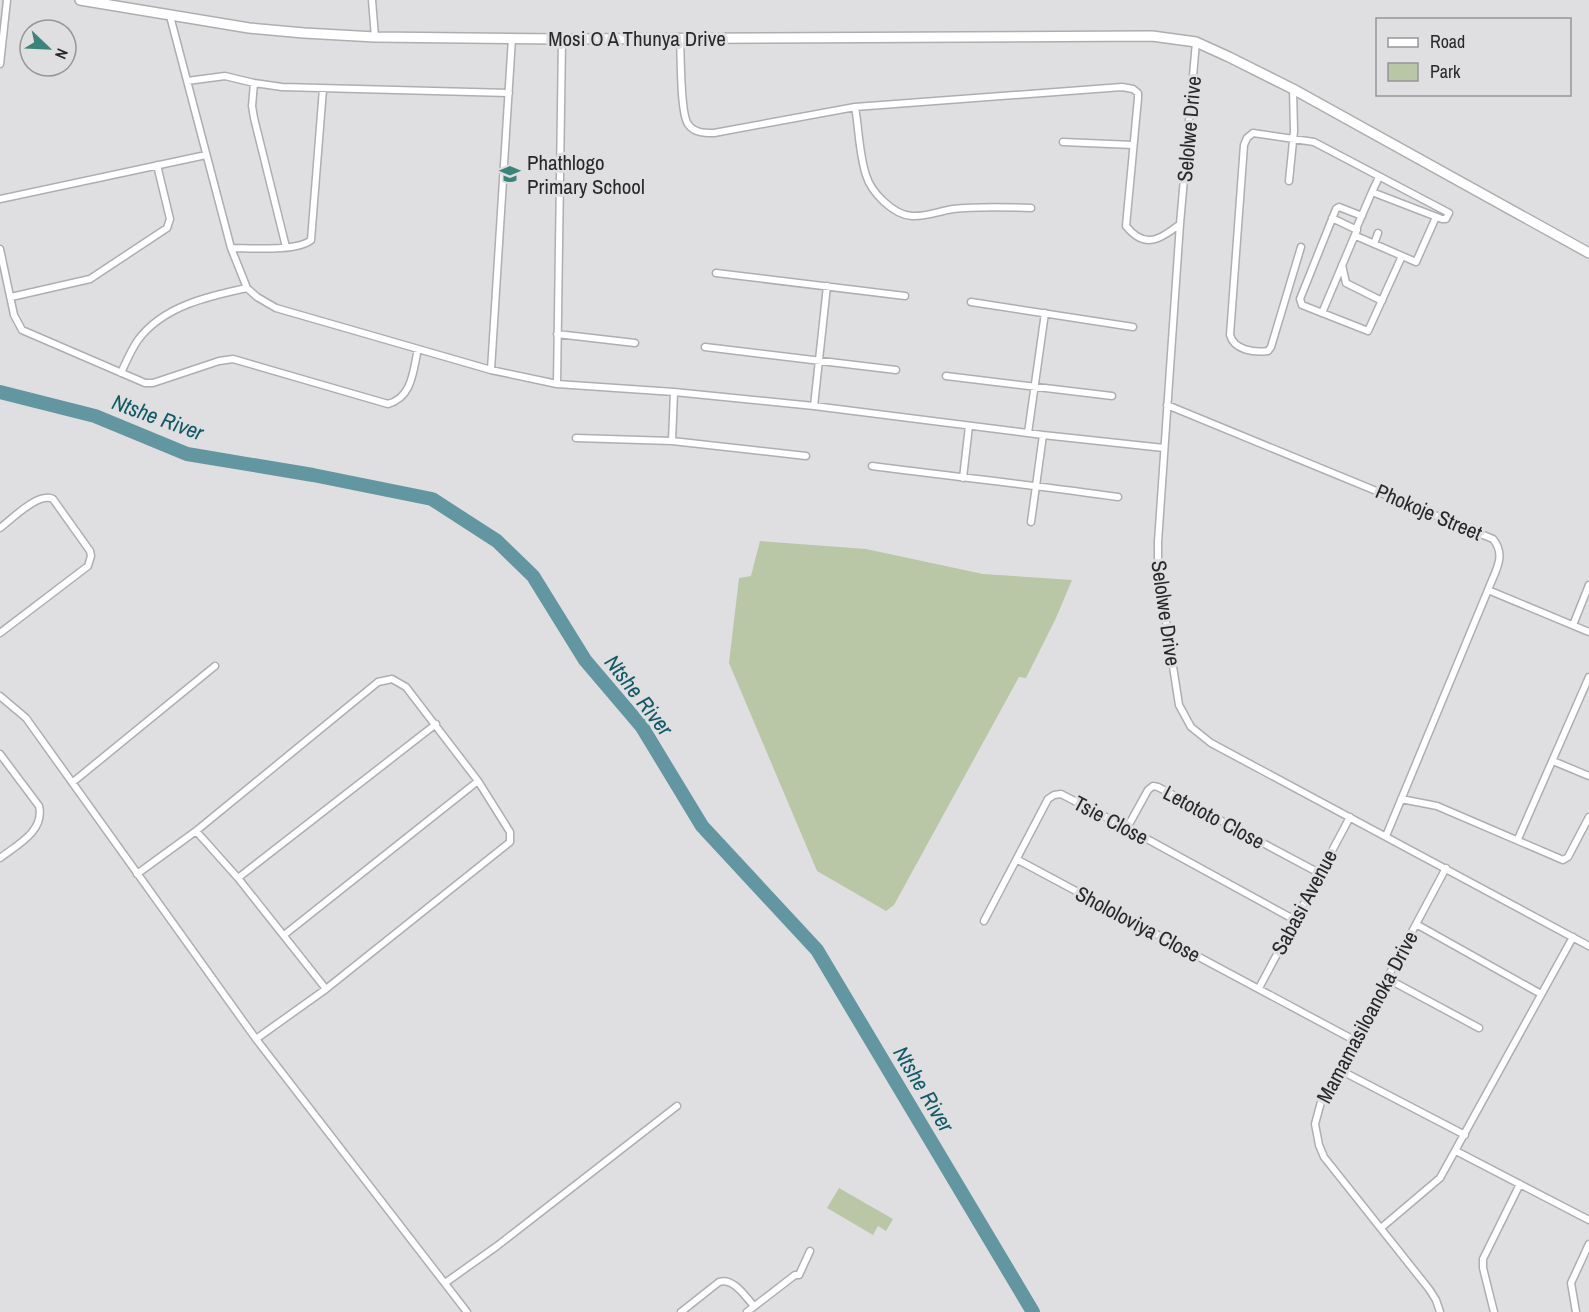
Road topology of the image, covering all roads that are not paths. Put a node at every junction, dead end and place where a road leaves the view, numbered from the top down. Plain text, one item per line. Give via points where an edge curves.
1 (7, 0) edge
2 (85, 0) edge
3 (372, 0) edge
4 (170, 15) junction
5 (375, 37) junction
6 (512, 38) junction
7 (680, 38) junction
8 (562, 39) junction
9 (1196, 42) junction
10 (0, 64) edge
11 (187, 81) junction
12 (254, 83) junction
13 (323, 89) junction
14 (1293, 89) junction
15 (509, 93) junction
16 (855, 107) junction
17 (1292, 139) junction
18 (1063, 142) dead end
19 (1133, 145) junction
20 (206, 155) junction
21 (157, 165) junction
22 (1379, 177) junction
23 (1289, 181) dead end
24 (1372, 192) junction
25 (1414, 195) junction
26 (0, 199) edge
27 (1409, 207) junction
28 (1031, 208) dead end
29 (1362, 216) junction
30 (1436, 217) junction
31 (1332, 218) junction
32 (1180, 224) junction
33 (1356, 232) junction
34 (1378, 233) dead end
35 (1374, 244) junction
36 (286, 247) junction
37 (231, 248) junction
38 (1301, 248) dead end
39 (0, 249) edge
40 (1589, 253) edge
41 (1402, 256) junction
42 (1342, 265) junction
43 (716, 273) dead end
44 (827, 286) junction
45 (247, 288) junction
46 (11, 297) junction
47 (905, 297) dead end
48 (1382, 301) junction
49 (971, 302) dead end
50 (1045, 313) junction
51 (1322, 313) junction
52 (1133, 327) dead end
53 (557, 334) junction
54 (635, 343) dead end
55 (705, 347) dead end
56 (418, 348) junction
57 (819, 359) junction
58 (491, 370) junction
59 (896, 370) dead end
60 (121, 373) junction
61 (946, 376) dead end
62 (557, 384) junction
63 (1034, 387) junction
64 (674, 392) junction
65 (1112, 396) dead end
66 (1167, 405) junction
67 (814, 406) junction
68 (969, 426) junction
69 (1028, 433) junction
70 (1043, 435) junction
71 (576, 438) dead end
72 (672, 441) junction
73 (1164, 448) junction
74 (806, 456) dead end
75 (872, 466) dead end
76 (963, 478) junction
77 (1036, 485) junction
78 (1118, 497) dead end
79 (1031, 522) dead end
80 (0, 528) edge
81 (1589, 585) edge
82 (1488, 590) junction
83 (1573, 625) junction
84 (1589, 632) edge
85 (0, 633) edge
86 (215, 666) dead end
87 (1589, 677) edge
88 (1587, 686) edge
89 (0, 696) edge
90 (436, 724) junction
91 (0, 754) edge
92 (1553, 761) junction
93 (1589, 776) edge
94 (478, 781) junction
95 (73, 782) junction
96 (1401, 799) junction
97 (1350, 817) junction
98 (1589, 818) edge
99 (1127, 828) junction
100 (196, 831) junction
101 (1386, 836) junction
102 (1518, 839) junction
103 (0, 858) edge
104 (1018, 860) junction
105 (1446, 868) junction
106 (1319, 873) junction
107 (137, 874) junction
108 (238, 878) junction
109 (1295, 920) junction
110 (984, 921) dead end
111 (1416, 924) junction
112 (284, 935) junction
113 (1589, 936) edge
114 (1573, 937) junction
115 (1587, 945) edge
116 (1388, 979) junction
117 (1259, 988) junction
118 (326, 989) junction
119 (1541, 994) junction
120 (1479, 1028) dead end
121 (256, 1039) junction
122 (1354, 1040) junction
123 (1338, 1069) junction
124 (677, 1106) dead end
125 (1465, 1135) junction
126 (1456, 1151) junction
127 (1520, 1184) junction
128 (1589, 1220) edge
129 (1381, 1228) junction
130 (1589, 1244) edge
131 (810, 1251) dead end
132 (445, 1283) junction
133 (754, 1306) junction
134 (467, 1312) edge
135 (681, 1312) edge
136 (747, 1312) edge
137 (1440, 1312) edge
138 (1494, 1312) edge
139 (1576, 1312) edge

1 - 10 street
2 - 4 street, Mosi O A Thunya Drive
3 - 5 street
4 - 5 street, Mosi O A Thunya Drive via 277,31
4 - 11 street
5 - 6 street, Mosi O A Thunya Drive
6 - 8 street, Mosi O A Thunya Drive
6 - 15 street
7 - 8 street, Mosi O A Thunya Drive
7 - 9 street, Mosi O A Thunya Drive via 1152,36
7 - 16 street via 684,111 686,123 693,130 714,133
8 - 53 street
9 - 14 street, Mosi O A Thunya Drive
9 - 32 street, Selolwe Drive
11 - 12 street via 225,76
11 - 20 street
12 - 13 street
12 - 36 street via 254,118
13 - 15 street
13 - 36 street via 312,237 307,244
14 - 17 street
14 - 40 street, Mosi O A Thunya Drive
15 - 58 street
16 - 19 street via 1128,87 1138,93
16 - 28 street via 865,174 871,188 881,200 904,214
17 - 22 street via 1314,142
17 - 23 street
17 - 38 street via 1254,133 1244,145 1230,335 1239,348 1263,352 1271,347
18 - 19 street
19 - 32 street via 1126,226 1132,234 1155,240
20 - 21 street
20 - 37 street
21 - 26 street
21 - 46 street via 170,219 167,228 90,279
22 - 24 street
22 - 25 street
24 - 27 street
24 - 29 street
25 - 27 street
25 - 30 street via 1449,213 1446,219
27 - 30 street
29 - 31 street via 1337,207
29 - 33 street
30 - 41 street via 1418,261
31 - 33 street
31 - 51 street via 1300,299 1302,304
32 - 66 street, Selolwe Drive
33 - 35 street
33 - 42 street
34 - 35 street
35 - 41 street
36 - 37 street
37 - 45 street
39 - 46 street
41 - 48 street
42 - 48 street via 1346,283
42 - 51 street
43 - 44 street
44 - 47 street
44 - 57 street
45 - 56 street via 285,311
45 - 60 street via 189,303 158,321 138,340
46 - 60 street via 22,330
48 - 51 street via 1368,331
49 - 50 street
50 - 52 street
50 - 63 street
53 - 54 street
53 - 62 street
55 - 57 street
56 - 58 street
56 - 60 street via 406,393 388,404 233,359 153,383
57 - 59 street
57 - 67 street
58 - 62 street
61 - 63 street
62 - 64 street
63 - 65 street
63 - 69 street
64 - 67 street
64 - 72 street
66 - 73 street, Selolwe Drive
66 - 82 street, Phokoje Street via 1493,539 1501,556
67 - 68 street
68 - 69 street
68 - 76 street
69 - 70 street
70 - 73 street
70 - 77 street
71 - 72 street
72 - 74 street
73 - 97 street, Selolwe Drive via 1158,563 1184,717 1211,743
75 - 76 street
76 - 77 street
77 - 78 street
77 - 79 street
80 - 85 street via 39,498 49,497 91,556 88,566
81 - 83 street
82 - 83 street
82 - 96 street, Phokoje Street
83 - 84 street
86 - 95 street
87 - 88 street
88 - 92 street
89 - 95 street via 26,718
90 - 94 street
90 - 100 street via 400,682 378,682
90 - 108 street
91 - 103 street via 41,813 33,832
92 - 93 street
92 - 102 street
94 - 112 street
94 - 118 street via 510,832 510,842
95 - 107 street
96 - 101 street, Phokoje Street
96 - 102 street via 1437,806
97 - 101 street, Selolwe Drive
97 - 106 street, Sabasi Avenue
98 - 102 street via 1563,860
99 - 104 street, Tsie Close via 1061,794 1054,795 1048,799
99 - 106 street, Letototo Close via 1148,790 1158,787
99 - 109 street, Tsie Close
100 - 107 street
100 - 108 street
101 - 105 street, Selolwe Drive
104 - 110 street, Tsie Close
104 - 117 street, Shololoviya Close
105 - 111 street, Mamamasiloanoka Drive
105 - 114 street, Selolwe Drive
106 - 109 street, Sabasi Avenue
107 - 121 street
108 - 112 street
109 - 117 street, Sabasi Avenue
111 - 116 street, Mamamasiloanoka Drive
111 - 119 street
112 - 118 street
113 - 115 street
114 - 115 street, Selolwe Drive
114 - 119 street
116 - 120 street
116 - 122 street, Mamamasiloanoka Drive
117 - 122 street, Shololoviya Close
118 - 121 street
119 - 125 street
121 - 132 street
122 - 123 street, Mamamasiloanoka Drive
123 - 125 street
123 - 129 street, Mamamasiloanoka Drive via 1317,1112 1319,1145
124 - 132 street
125 - 126 street
126 - 127 street
126 - 129 street via 1438,1181
127 - 128 street
127 - 138 street via 1483,1259
129 - 137 street, Mamamasiloanoka Drive via 1432,1294
130 - 139 street via 1571,1283
131 - 133 street via 799,1275
132 - 134 street
133 - 135 street via 732,1282 725,1280
133 - 136 street

